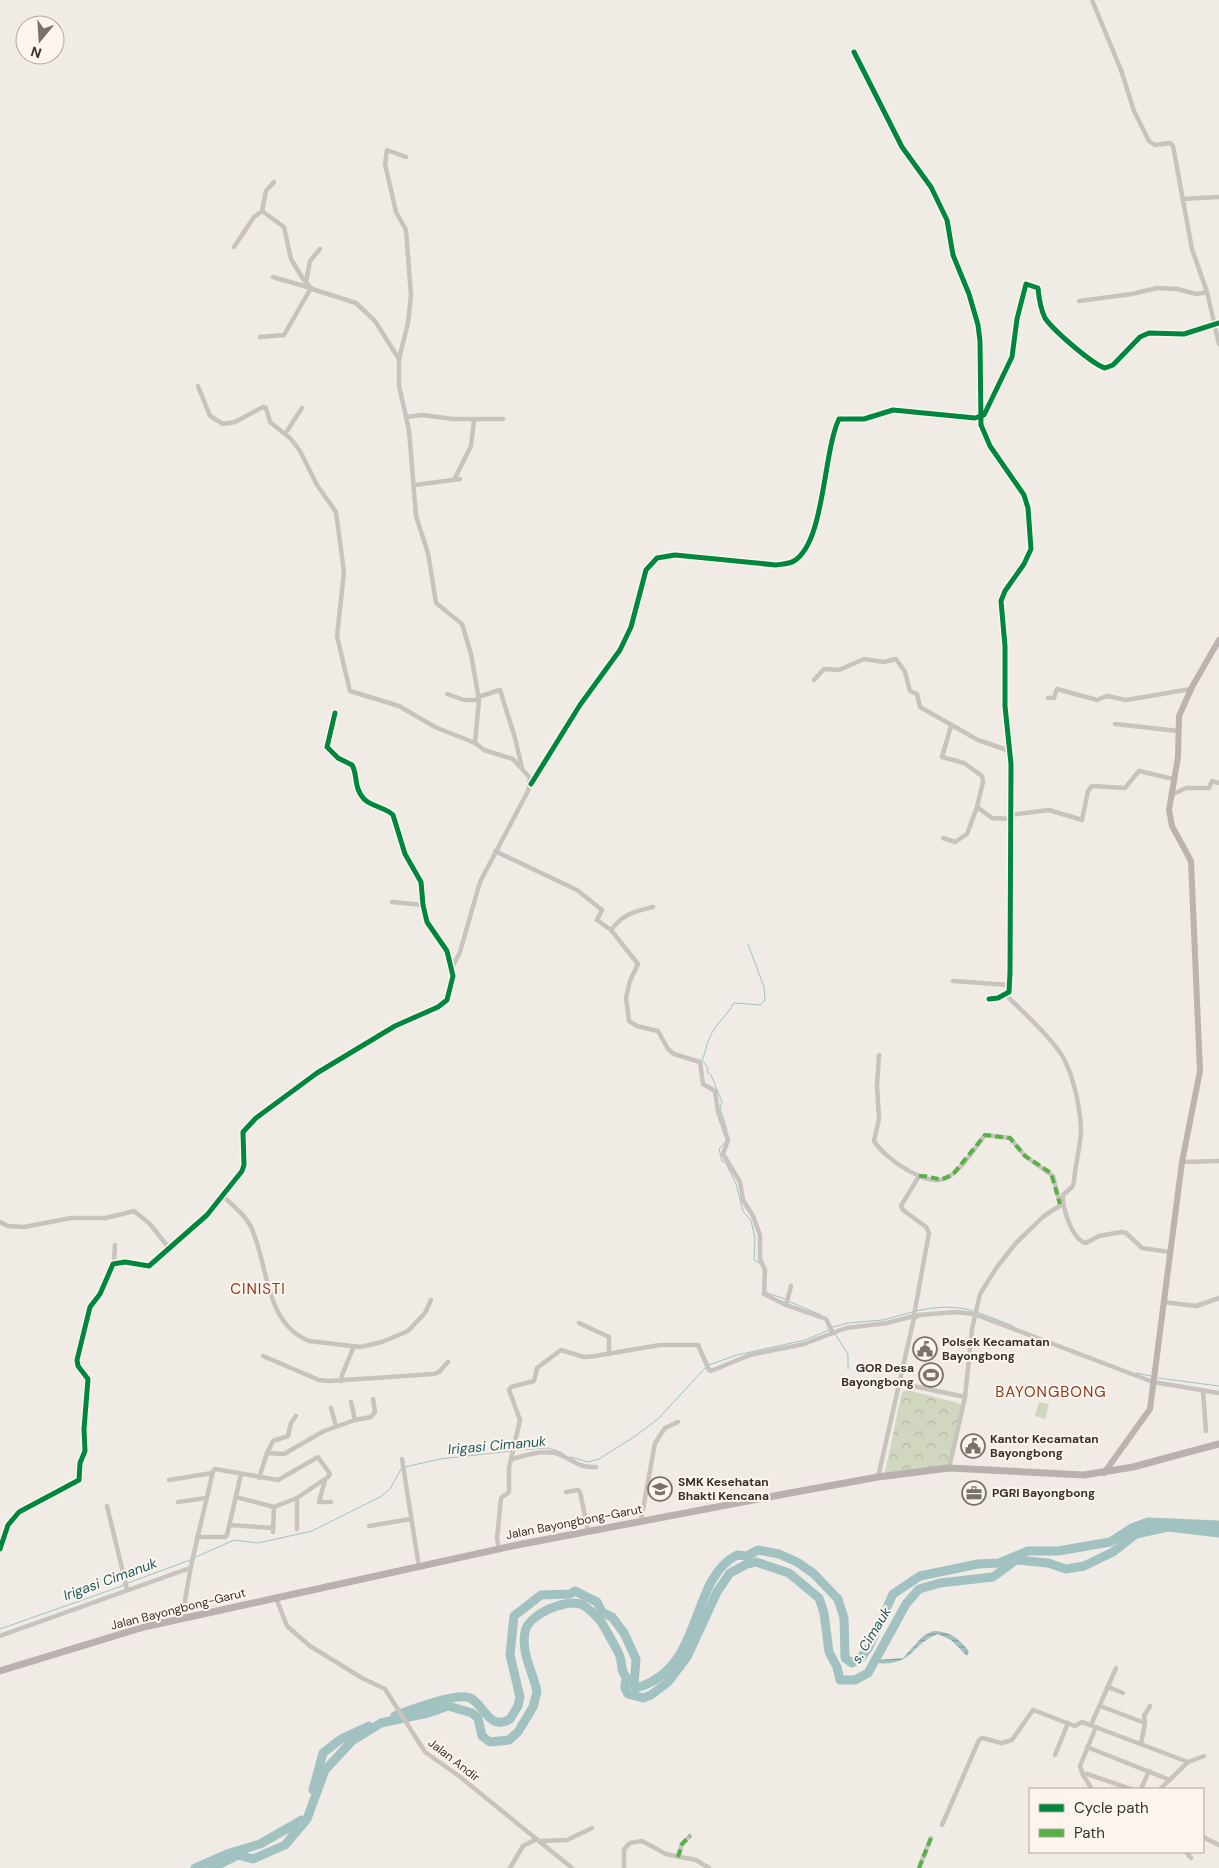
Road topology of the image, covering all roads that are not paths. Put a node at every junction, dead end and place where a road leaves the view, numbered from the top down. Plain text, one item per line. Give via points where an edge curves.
1 (1092, 0) edge
2 (854, 52) dead end
3 (406, 157) dead end
4 (274, 182) dead end
5 (1219, 197) edge
6 (1182, 199) junction
7 (262, 211) junction
8 (234, 247) dead end
9 (320, 248) dead end
10 (274, 277) dead end
11 (306, 282) junction
12 (311, 288) junction
13 (1207, 292) junction
14 (1079, 301) dead end
15 (1217, 324) edge
16 (260, 337) dead end
17 (1219, 344) edge
18 (399, 359) junction
19 (198, 386) dead end
20 (302, 408) dead end
21 (406, 417) junction
22 (980, 417) junction
23 (503, 419) dead end
24 (474, 420) junction
25 (285, 434) junction
26 (460, 479) dead end
27 (454, 480) junction
28 (415, 485) junction
29 (1219, 640) edge
30 (814, 680) dead end
31 (1191, 689) junction
32 (447, 694) dead end
33 (478, 698) junction
34 (1048, 698) dead end
35 (335, 713) dead end
36 (1115, 724) dead end
37 (950, 726) junction
38 (1178, 731) junction
39 (475, 743) junction
40 (1010, 751) junction
41 (522, 768) junction
42 (1173, 779) junction
43 (1219, 783) edge
44 (531, 784) junction
45 (1170, 796) junction
46 (977, 807) junction
47 (1010, 817) junction
48 (943, 838) dead end
49 (495, 852) junction
50 (392, 902) dead end
51 (423, 906) junction
52 (653, 907) dead end
53 (611, 930) junction
54 (452, 970) junction
55 (953, 981) dead end
56 (1009, 985) junction
57 (1006, 994) junction
58 (990, 999) dead end
59 (879, 1056) dead end
60 (1219, 1161) edge
61 (1182, 1162) junction
62 (918, 1176) junction
63 (222, 1195) junction
64 (1061, 1205) junction
65 (0, 1222) edge
66 (115, 1244) dead end
67 (169, 1248) junction
68 (1169, 1252) junction
69 (114, 1263) junction
70 (791, 1286) dead end
71 (432, 1300) dead end
72 (1214, 1300) edge
73 (1163, 1302) junction
74 (786, 1305) junction
75 (915, 1313) junction
76 (974, 1313) junction
77 (579, 1323) dead end
78 (834, 1331) junction
79 (354, 1346) junction
80 (610, 1354) junction
81 (263, 1356) dead end
82 (448, 1362) dead end
83 (1153, 1380) junction
84 (341, 1381) junction
85 (899, 1383) junction
86 (1203, 1391) junction
87 (1219, 1393) edge
88 (965, 1397) junction
89 (373, 1399) dead end
90 (351, 1402) dead end
91 (331, 1408) dead end
92 (296, 1416) dead end
93 (355, 1420) junction
94 (678, 1422) dead end
95 (336, 1426) junction
96 (1206, 1431) dead end
97 (1219, 1444) edge
98 (267, 1453) junction
99 (512, 1458) junction
100 (402, 1459) dead end
101 (596, 1467) dead end
102 (949, 1468) junction
103 (212, 1473) junction
104 (1104, 1473) junction
105 (240, 1474) junction
106 (878, 1477) junction
107 (259, 1478) junction
108 (168, 1480) dead end
109 (324, 1480) junction
110 (566, 1492) dead end
111 (236, 1497) junction
112 (206, 1498) junction
113 (297, 1498) junction
114 (178, 1502) dead end
115 (331, 1502) dead end
116 (107, 1506) dead end
117 (274, 1507) junction
118 (411, 1519) junction
119 (641, 1520) junction
120 (230, 1525) junction
121 (370, 1526) dead end
122 (297, 1529) dead end
123 (588, 1530) junction
124 (197, 1537) junction
125 (0, 1548) edge
126 (499, 1549) junction
127 (190, 1567) junction
128 (419, 1567) junction
129 (126, 1587) junction
130 (276, 1598) junction
131 (182, 1618) junction
132 (0, 1636) edge
133 (1116, 1668) dead end
134 (0, 1671) edge
135 (1108, 1687) junction
136 (1123, 1693) dead end
137 (1100, 1706) junction
138 (1150, 1706) dead end
139 (1068, 1723) junction
140 (1146, 1723) junction
141 (1094, 1726) junction
142 (1141, 1744) junction
143 (1087, 1747) junction
144 (1055, 1755) dead end
145 (1204, 1756) dead end
146 (1188, 1762) junction
147 (1149, 1771) junction
148 (1082, 1775) junction
149 (1170, 1780) junction
150 (1091, 1788) edge
151 (1128, 1788) edge
152 (1141, 1788) edge
153 (1161, 1788) edge
154 (942, 1825) dead end
155 (592, 1828) dead end
156 (690, 1836) dead end
157 (1204, 1837) edge
158 (931, 1838) dead end
159 (538, 1840) junction
160 (1219, 1845) edge
161 (1187, 1853) edge
162 (678, 1857) junction
163 (1190, 1858) dead end
164 (510, 1868) edge
165 (572, 1868) edge
166 (624, 1868) edge
167 (709, 1868) edge
168 (919, 1868) edge

1 - 6 street via 1134,111 1149,141 1172,146
2 - 22 street via 902,147 931,187 947,220 953,255 978,325
3 - 18 street via 387,150 385,164 396,212 406,230 412,295
4 - 7 street via 266,191
5 - 6 street
6 - 13 street via 1192,249
7 - 8 street via 254,217
7 - 11 street via 284,227 291,259
9 - 11 street via 310,261
10 - 12 street
11 - 12 street
12 - 16 street via 284,335
12 - 18 street via 356,303 375,321
13 - 14 street via 1197,294 1157,288
13 - 15 street
15 - 17 street
15 - 22 street via 1184,334 1149,333 1140,337 1113,365 1105,368 1058,333 1045,318 1038,288 1026,284 1012,357 989,408
18 - 21 street via 400,400
19 - 25 street via 208,412 218,422 235,422 264,407 271,424
20 - 25 street
21 - 24 street via 422,415
21 - 28 street
22 - 40 street via 990,446 1024,495 1029,518 1031,549 1001,601
22 - 44 street via 893,410 864,419 839,419 813,534 803,553 789,564 675,555 657,558 650,563 631,626 620,650 580,705
23 - 24 street
24 - 27 street via 471,446
25 - 39 street via 300,450 336,512 344,572 337,636 350,691 399,706 435,727
26 - 27 street
27 - 28 street
28 - 33 street via 416,516 428,553 436,603 459,620 464,628 476,671
29 - 31 street
30 - 37 street via 824,669 839,670 864,659 884,662 895,659 905,672 910,691 917,694 919,706
31 - 34 street via 1126,700 1107,696 1097,700 1058,689 1054,698
31 - 38 street via 1179,716
32 - 33 street via 464,700
33 - 39 street
33 - 41 street via 500,690
35 - 51 street via 327,747 354,768 355,781 364,799 392,816 408,860 421,882
36 - 38 street
37 - 40 street
37 - 46 street via 941,756 967,765 982,776
38 - 42 street via 1178,757
39 - 41 street via 484,750 513,759
40 - 47 street
41 - 44 street
42 - 45 street
42 - 47 street via 1140,771 1125,788 1092,786 1082,820 1050,810
43 - 45 street via 1213,781 1209,788 1186,788
44 - 49 street
45 - 61 street via 1172,826 1191,861 1200,1036 1200,1071
46 - 47 street via 992,818
46 - 48 street via 966,835 955,842
47 - 56 street
49 - 53 street via 577,890 602,910 597,919
49 - 54 street via 474,896 460,952
50 - 51 street
51 - 54 street via 427,922 447,951
52 - 53 street via 633,911
53 - 74 street via 638,964 627,992 629,1021 658,1031 674,1054 700,1062 703,1084 715,1091 728,1140 723,1154 740,1182 742,1200 760,1235 760,1259 765,1270 764,1294
54 - 63 street via 445,1003 395,1026 317,1073 246,1127 242,1141 242,1172
55 - 56 street
56 - 57 street
57 - 58 street
57 - 64 street via 1065,1060 1074,1092 1081,1132 1073,1186 1063,1195
59 - 62 street via 876,1086 879,1118 874,1142 886,1157
60 - 61 street
61 - 68 street
62 - 64 street via 940,1180 948,1178 985,1134 989,1134 1011,1139 1025,1156 1051,1173
62 - 75 street via 901,1206 929,1233
63 - 67 street via 207,1215
63 - 79 street via 251,1226 276,1311 285,1324 309,1340
64 - 68 street via 1082,1242 1121,1232 1142,1248
64 - 76 street via 1034,1225 1004,1257 984,1285
65 - 67 street via 8,1226 24,1226 72,1218 106,1218 134,1211 150,1224
66 - 69 street
67 - 69 street via 149,1266
68 - 73 street
69 - 125 street via 90,1307 78,1360 78,1366 88,1379 79,1480 20,1512 8,1525
70 - 74 street
71 - 79 street via 426,1313 403,1334 365,1346
72 - 73 street via 1191,1306
73 - 83 street
74 - 78 street via 826,1319
75 - 76 street
75 - 78 street via 887,1323
75 - 85 street
76 - 83 street
76 - 88 street
77 - 80 street via 609,1337
78 - 80 street via 804,1344 750,1355 715,1370 709,1370 698,1345 660,1345
79 - 84 street
80 - 99 street via 584,1357 561,1350 536,1368 534,1381 508,1390 520,1420
81 - 84 street via 319,1380
82 - 84 street via 434,1374
83 - 86 street
83 - 104 street via 1148,1414
85 - 88 street
85 - 106 street
86 - 87 street
86 - 96 street
88 - 102 street
89 - 93 street via 374,1415
90 - 93 street
91 - 95 street
92 - 98 street via 288,1436 273,1442
93 - 95 street
94 - 119 street via 665,1428 655,1443
95 - 98 street via 284,1454
97 - 104 main road, Jalan Bayongbong-Garut
98 - 107 street
99 - 101 street via 548,1452 582,1467
99 - 126 street via 509,1492 500,1502
100 - 118 street
102 - 104 main road, Jalan Bayongbong-Garut via 1084,1475
102 - 106 main road, Jalan Bayongbong-Garut
103 - 105 street via 215,1469
103 - 108 street
103 - 112 street
105 - 107 street
105 - 111 street
106 - 119 main road, Jalan Bayongbong-Garut
107 - 109 street via 280,1480 318,1457 330,1474
109 - 113 street
109 - 115 street via 319,1502
110 - 123 street via 580,1492
111 - 117 street
111 - 120 street
112 - 114 street
112 - 124 street
113 - 117 street
113 - 122 street
116 - 129 street
117 - 120 street via 273,1530
118 - 121 street
118 - 128 street
119 - 123 main road, Jalan Bayongbong-Garut
120 - 124 street via 225,1537
123 - 126 main road, Jalan Bayongbong-Garut
124 - 127 street
126 - 128 main road, Jalan Bayongbong-Garut
127 - 129 street
127 - 131 street
128 - 130 main road, Jalan Bayongbong-Garut
129 - 132 street
130 - 131 main road, Jalan Bayongbong-Garut
130 - 159 street, Jalan Andir via 282,1618 294,1632 327,1657 362,1678 381,1685 425,1752
131 - 134 main road, Jalan Bayongbong-Garut via 144,1626
133 - 135 street
135 - 136 street
135 - 137 street
137 - 140 street
137 - 141 street
138 - 140 street via 1144,1716
139 - 141 street via 1075,1726 1082,1722
139 - 144 street
139 - 154 street via 1033,1710 1012,1740 981,1739 964,1770
140 - 142 street
141 - 142 street
141 - 143 street
142 - 146 street
143 - 147 street
143 - 148 street via 1080,1766
145 - 146 street
146 - 149 street
147 - 149 street
147 - 152 street
148 - 150 street
148 - 151 street
149 - 153 street
155 - 159 street via 567,1840
156 - 162 street via 682,1844
157 - 160 street
158 - 168 street
159 - 164 street via 523,1846
159 - 165 street, Jalan Andir
161 - 163 street
162 - 166 street via 642,1841 634,1841 624,1849
162 - 167 street via 696,1860

